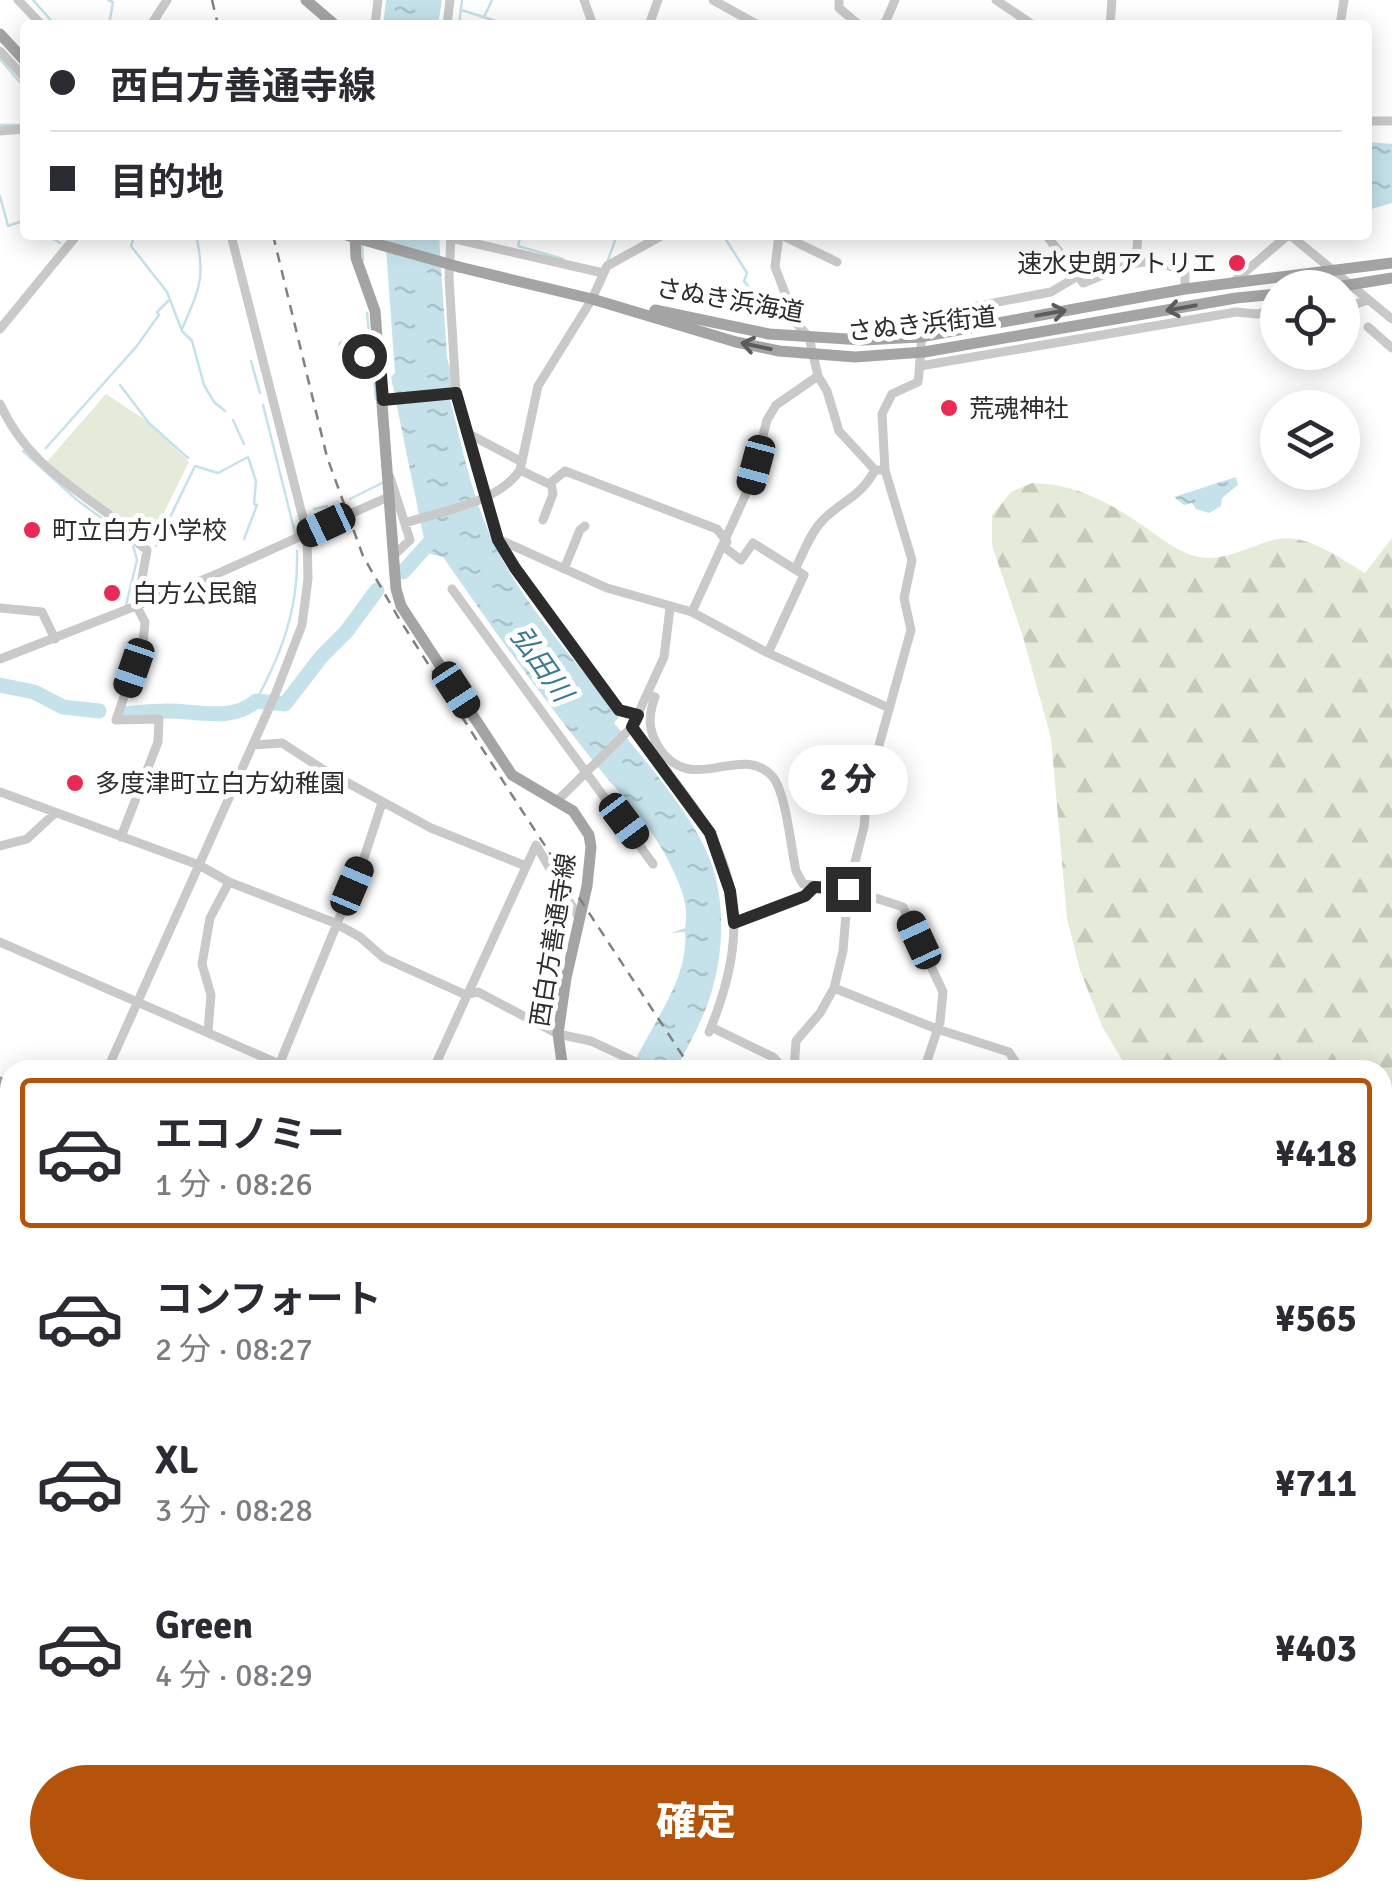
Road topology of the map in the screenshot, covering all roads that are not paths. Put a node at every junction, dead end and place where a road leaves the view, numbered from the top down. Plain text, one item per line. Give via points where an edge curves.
1 (18, 0) edge
2 (306, 0) edge
3 (713, 0) edge
4 (741, 0) edge
5 (840, 0) edge
6 (996, 0) edge
7 (739, 14) junction
8 (37, 20) edge
9 (328, 20) edge
10 (749, 20) edge
11 (853, 20) edge
12 (1026, 20) edge
13 (0, 34) edge
14 (0, 51) edge
15 (20, 56) edge
16 (20, 73) edge
17 (73, 240) edge
18 (232, 240) edge
19 (355, 240) edge
20 (364, 240) edge
21 (451, 240) edge
22 (468, 240) edge
23 (654, 240) edge
24 (779, 240) edge
25 (791, 240) edge
26 (1050, 240) edge
27 (1138, 240) edge
28 (1283, 240) edge
29 (1295, 240) edge
30 (1136, 260) junction
31 (837, 262) dead end
32 (1392, 264) edge
33 (1331, 270) edge
34 (1341, 270) edge
35 (604, 273) junction
36 (1078, 276) junction
37 (1392, 278) edge
38 (1260, 280) edge
39 (1360, 283) edge
40 (1231, 284) junction
41 (1185, 289) junction
42 (1360, 294) edge
43 (1260, 297) edge
44 (592, 299) junction
45 (1368, 300) junction
46 (1360, 303) edge
47 (1260, 314) edge
48 (1392, 320) edge
49 (1368, 327) dead end
50 (0, 329) edge
51 (920, 337) junction
52 (809, 338) junction
53 (343, 345) dead end
54 (1392, 348) edge
55 (924, 352) junction
56 (812, 354) junction
57 (374, 360) junction
58 (920, 366) junction
59 (818, 376) junction
60 (453, 393) junction
61 (385, 400) junction
62 (0, 404) edge
63 (467, 432) junction
64 (521, 466) junction
65 (880, 470) junction
66 (389, 474) junction
67 (551, 483) junction
68 (388, 496) junction
69 (484, 497) junction
70 (543, 520) dead end
71 (405, 523) junction
72 (585, 526) dead end
73 (307, 534) junction
74 (498, 540) junction
75 (726, 544) junction
76 (394, 554) junction
77 (564, 569) junction
78 (795, 570) junction
79 (452, 589) dead end
80 (136, 607) junction
81 (0, 608) edge
82 (670, 608) junction
83 (688, 610) junction
84 (55, 638) junction
85 (768, 652) junction
86 (0, 659) edge
87 (648, 695) junction
88 (889, 708) junction
89 (638, 715) junction
90 (632, 727) junction
91 (253, 745) junction
92 (588, 770) junction
93 (0, 792) edge
94 (558, 800) junction
95 (382, 803) junction
96 (55, 813) junction
97 (120, 837) junction
98 (0, 846) edge
99 (653, 864) dead end
100 (199, 865) junction
101 (526, 866) junction
102 (229, 882) junction
103 (814, 887) junction
104 (848, 889) junction
105 (579, 919) junction
106 (335, 923) junction
107 (734, 923) junction
108 (0, 942) edge
109 (834, 988) junction
110 (466, 996) junction
111 (138, 1003) junction
112 (938, 1029) junction
113 (208, 1031) junction
114 (558, 1034) junction
115 (112, 1060) edge
116 (264, 1060) edge
117 (282, 1060) edge
118 (437, 1060) edge
119 (562, 1060) edge
120 (634, 1060) edge
121 (776, 1060) edge
122 (795, 1060) edge
123 (927, 1060) edge
124 (1014, 1060) edge

1 - 8 street
2 - 9 main road
3 - 7 street
4 - 7 street
5 - 11 street via 839,8
6 - 12 street
7 - 10 street
13 - 15 main road
14 - 16 street
17 - 50 street
18 - 73 street
19 - 57 main road, 西白方善通寺線 via 375,311
20 - 44 main road, さぬき浜街道, bridge
21 - 60 street
22 - 35 street
23 - 35 street
24 - 52 street via 775,267
25 - 31 street
26 - 36 street
27 - 30 street
28 - 40 street
29 - 33 street
30 - 36 street via 1083,282
30 - 41 street via 1185,273
32 - 34 main road, さぬき浜街道
35 - 44 street
36 - 51 street via 1051,292 925,316
37 - 39 main road
38 - 40 main road, さぬき浜街道
40 - 41 main road, さぬき浜街道
51 -> 41 main road, さぬき浜街道
42 - 45 street
43 -> 55 main road, さぬき浜街道
44 - 52 main road, さぬき浜海道
56 -> 44 main road, さぬき浜街道 via 736,342
44 - 64 street via 538,386
45 - 46 street
45 - 48 street
47 - 58 street via 1236,312
49 - 54 street
51 - 52 main road, さぬき浜海道
51 - 55 street
52 - 56 street
53 - 57 street
55 - 56 main road, さぬき浜街道
55 - 58 street
56 - 59 street
57 - 61 main road, 西白方善通寺線
58 - 65 street via 918,382 892,394 882,414
59 - 65 street via 839,431
59 - 75 street via 776,405 767,420
60 - 61 street
60 - 63 street
61 - 66 main road, 西白方善通寺線
62 - 80 street via 40,464 148,550
63 - 64 street
63 - 69 street
64 - 67 street
64 - 69 street via 512,482
65 - 78 street via 825,517
65 - 88 street via 912,560 904,598 911,630
66 - 68 main road, 西白方善通寺線
66 - 71 street
67 - 70 street via 554,494
67 - 75 street via 565,471 606,484 717,529
68 - 73 street
68 - 76 main road, 西白方善通寺線
69 - 71 street
69 - 74 street
71 - 76 street via 410,540
72 - 77 street
73 - 80 street
73 - 91 street via 302,625
74 - 77 street
74 - 89 street via 619,710
75 - 78 street via 741,560 752,542
75 - 83 street
76 - 94 main road, 西白方善通寺線 via 401,606 490,744 512,775
77 - 82 street
78 - 85 street via 804,575
79 - 92 street
80 - 84 street
80 - 97 street via 145,622 143,642 116,720 159,719 160,727
81 - 84 street via 42,612
82 - 83 street
82 - 87 street via 664,657
83 - 85 street
84 - 86 street
85 - 88 street
87 - 89 street
87 - 103 street via 654,697 648,723 668,760 686,769 760,766 777,782 796,871 802,884
88 - 104 street
89 - 90 street
90 - 92 street
90 - 107 street via 710,833
91 - 95 street via 282,743
91 - 100 street
92 - 94 street
92 - 99 street
93 - 96 street
94 - 105 main road, 西白方善通寺線 via 583,823 592,847
95 - 101 street
95 - 106 street
96 - 97 street
96 - 98 street via 27,839
97 - 100 street
100 - 102 street
100 - 111 street
101 - 105 street via 536,845
101 - 110 street
102 - 106 street
102 - 113 street via 210,918 202,964 212,995
103 - 104 street
103 - 107 street
104 - 109 street
104 - 112 street via 904,907 943,992
105 - 114 main road, 西白方善通寺線
106 - 110 street via 384,958
106 - 117 street
107 - 121 street via 726,992 710,1030
108 - 111 street
109 - 112 street
109 - 122 street via 796,1041
110 - 114 street via 478,992
110 - 118 street
111 - 113 street
111 - 115 street
112 - 123 street
112 - 124 street via 1008,1052
113 - 116 street
114 - 119 main road, 西白方善通寺線
114 - 120 street

